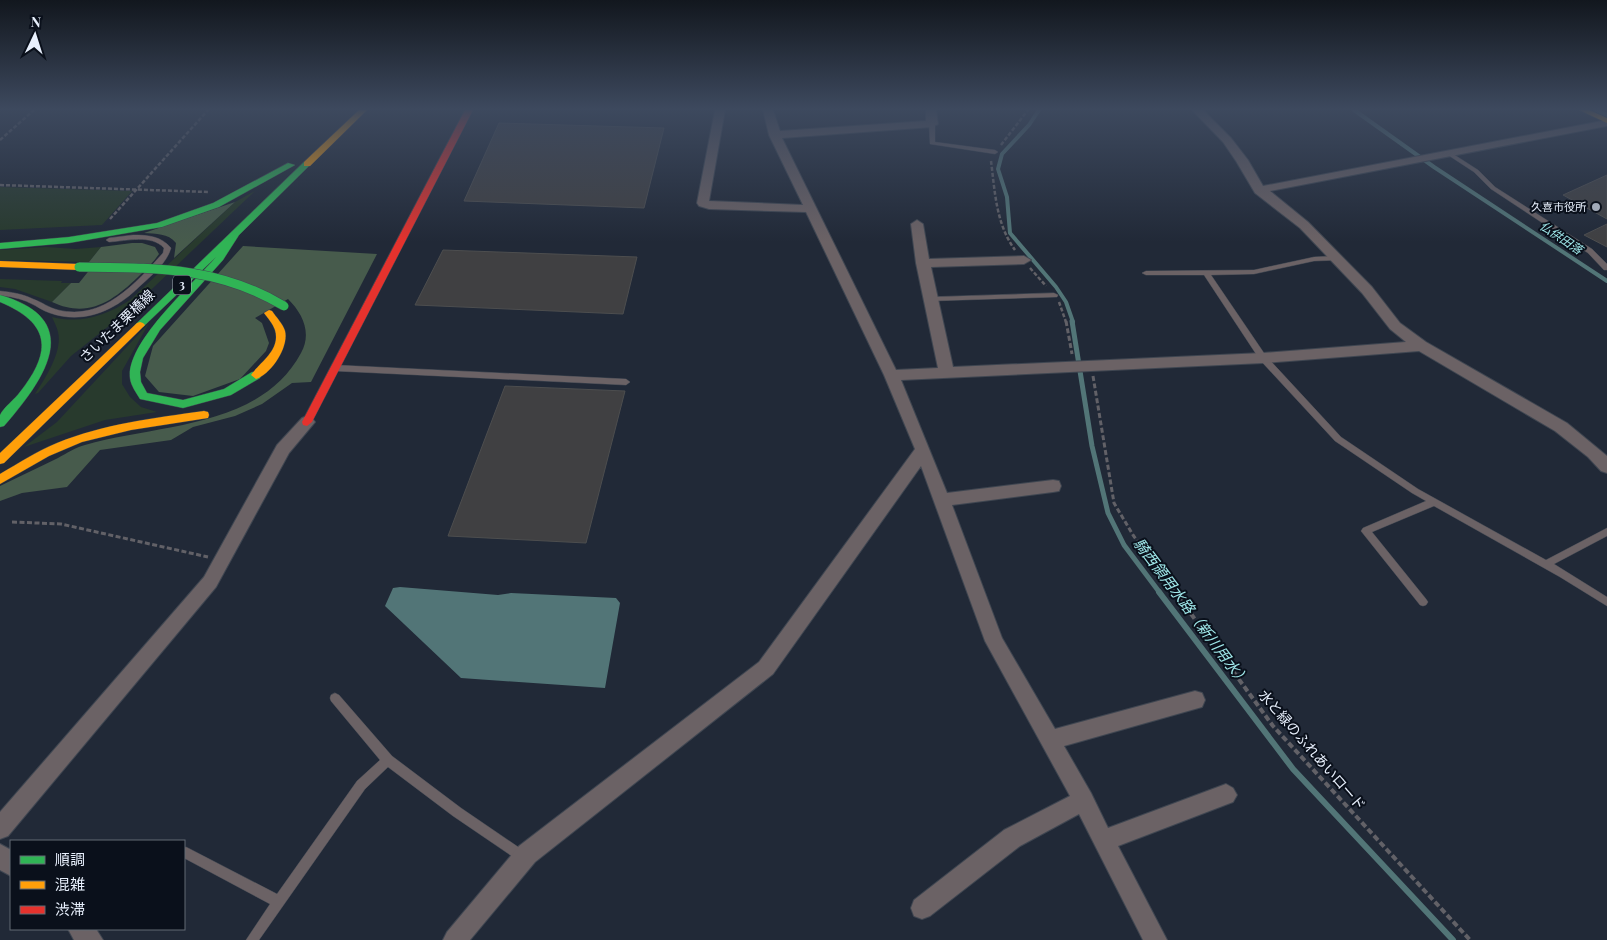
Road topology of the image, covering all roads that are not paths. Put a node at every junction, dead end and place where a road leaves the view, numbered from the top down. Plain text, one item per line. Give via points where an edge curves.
1 (303, 154) edge
2 (317, 154) edge
3 (446, 154) edge
4 (712, 154) edge
5 (784, 154) edge
6 (1236, 154) edge
7 (1450, 154) joint
8 (291, 165) junction
9 (1259, 190) junction
10 (812, 209) junction
11 (917, 224) dead end
12 (236, 232) junction
13 (69, 240) junction
14 (0, 246) edge
15 (204, 247) dead end
16 (1336, 258) junction
17 (1024, 260) road end
18 (189, 261) dead end
19 (923, 263) junction
20 (0, 264) edge
21 (1607, 268) edge
22 (1146, 273) dead end
23 (0, 274) edge
24 (1207, 274) junction
25 (168, 281) dead end
26 (0, 293) edge
27 (1054, 295) road end
28 (0, 298) edge
29 (931, 299) junction
30 (293, 317) dead end
31 (1422, 346) junction
32 (1263, 358) junction
33 (335, 368) junction
34 (947, 372) junction
35 (891, 375) junction
36 (626, 382) dead end
37 (212, 412) dead end
38 (307, 422) joint
39 (7, 426) edge
40 (923, 450) junction
41 (0, 460) edge
42 (1607, 467) edge
43 (0, 480) edge
44 (1053, 486) dead end
45 (942, 500) junction
46 (1434, 502) junction
47 (1607, 532) edge
48 (1546, 564) junction
49 (1423, 602) dead end
50 (1607, 602) edge
51 (335, 698) dead end
52 (1194, 700) dead end
53 (1050, 740) junction
54 (388, 760) junction
55 (1226, 795) dead end
56 (1084, 800) junction
57 (0, 828) edge
58 (1103, 841) junction
59 (186, 853) dead end
60 (0, 855) edge
61 (523, 857) junction
62 (10, 864) edge
63 (279, 902) junction
64 (922, 908) dead end
65 (80, 930) edge
66 (91, 940) edge
67 (252, 940) edge
68 (455, 940) edge
69 (1155, 940) edge

1 - 8 main road
2 - 12 main road, さいたま栗橋線 / 3
3 - 33 main road
4 - 10 street via 703,203
5 - 10 street
6 - 9 street
7 - 9 street
7 - 21 lane via 1476,171 1492,188 1590,252
8 - 13 main road via 239,194 183,218 134,231
8 - 15 main road
9 - 16 street via 1304,225
10 - 35 street
11 - 19 street
12 - 23 main road via 220,257 177,304 142,349 135,366 134,383 144,396 182,404 227,392 264,368 274,357 280,338 280,330 269,314 249,300 219,290 160,279
12 - 41 main road, さいたま栗橋線 / 3
13 - 14 main road
13 - 26 lane via 147,238 161,240 168,248 135,289 96,312 57,313 30,300
16 - 24 lane via 1254,272
16 - 31 street via 1395,326
17 - 19 street
18 - 25 main road, さいたま栗橋線 / 3
19 - 29 street
20 - 30 main road, bridge via 129,268 207,276 257,290 284,306
22 - 24 lane
24 - 32 lane
27 - 29 lane
28 - 39 main road via 35,315 47,335 46,353 36,379
29 - 34 street
31 - 32 street
31 - 42 street via 1561,427
32 - 34 street
32 - 46 lane via 1338,439
33 - 36 lane
33 - 38 main road
34 - 35 street
35 - 40 street
37 - 43 main road via 97,433 51,451
38 - 57 street via 283,449 224,560 204,589
40 - 45 street
40 - 61 street via 766,668
44 - 45 street
45 - 53 street via 994,641
46 - 48 lane
46 - 49 lane via 1366,531
47 - 48 lane
48 - 50 lane
51 - 54 lane
52 - 53 street
53 - 56 street
54 - 61 lane
54 - 63 lane via 361,785
55 - 58 street
56 - 58 street
56 - 64 street via 1012,838
58 - 69 street
59 - 63 lane
60 - 62 street
61 - 68 street
63 - 67 lane
65 - 66 street

